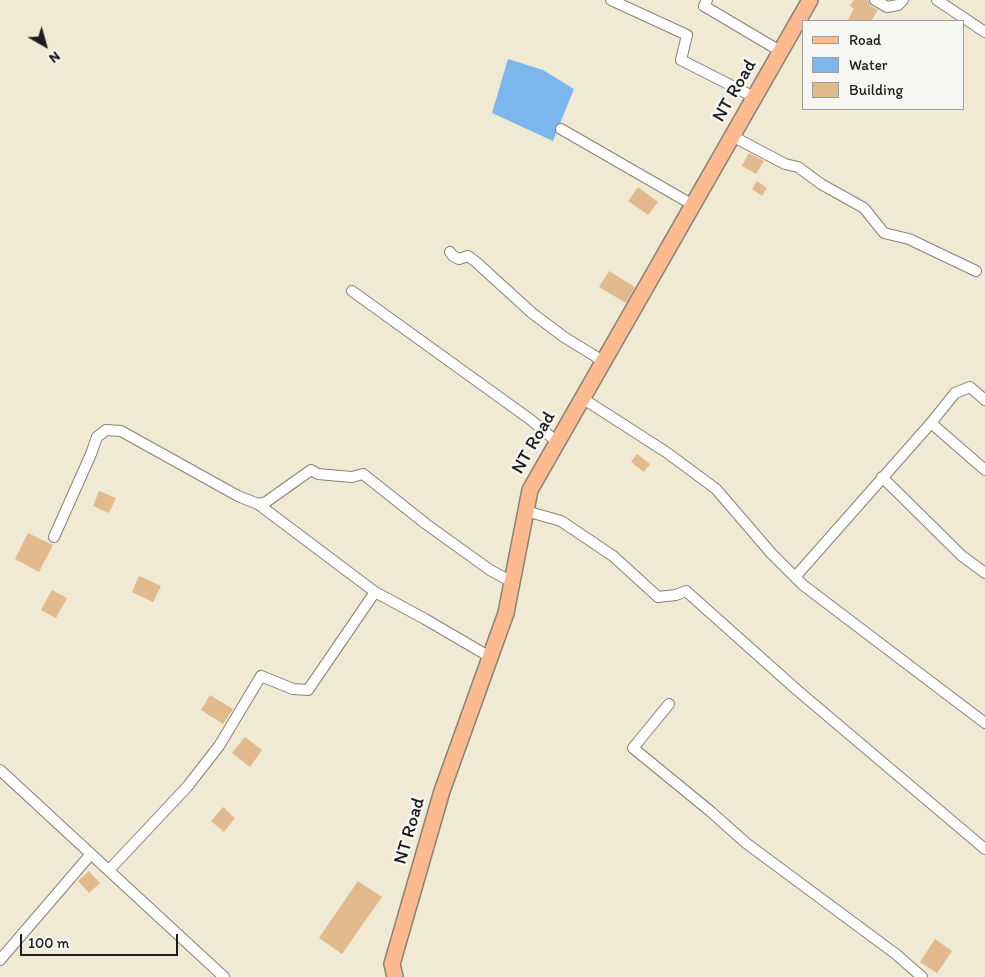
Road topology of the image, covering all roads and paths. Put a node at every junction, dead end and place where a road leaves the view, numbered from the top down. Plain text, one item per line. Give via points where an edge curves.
1 (611, 0) edge
2 (707, 0) edge
3 (810, 0) edge
4 (875, 0) edge
5 (903, 0) edge
6 (937, 0) edge
7 (985, 32) edge
8 (780, 51) junction
9 (754, 97) junction
10 (561, 129) dead end
11 (732, 136) junction
12 (693, 205) junction
13 (450, 252) dead end
14 (976, 271) dead end
15 (352, 291) dead end
16 (603, 361) junction
17 (582, 398) junction
18 (985, 400) edge
19 (931, 423) junction
20 (557, 442) junction
21 (985, 470) edge
22 (882, 477) junction
23 (258, 504) junction
24 (526, 511) junction
25 (54, 537) dead end
26 (985, 573) edge
27 (795, 577) junction
28 (512, 582) junction
29 (375, 592) junction
30 (490, 657) junction
31 (669, 704) dead end
32 (985, 723) edge
33 (0, 770) edge
34 (985, 849) edge
35 (91, 854) junction
36 (109, 870) junction
37 (0, 960) edge
38 (224, 977) edge
39 (395, 977) edge
40 (922, 977) edge

1 - 9 street via 687,35 680,60
2 - 8 street via 704,6
3 - 8 main road, NT Road
4 - 5 street via 887,7 898,6
6 - 7 street
8 - 9 main road, NT Road
9 - 11 main road, NT Road
10 - 12 street
11 - 12 main road, NT Road
11 - 14 street via 785,164 798,167 864,208 884,233 909,239
12 - 16 main road, NT Road
13 - 16 street via 460,259 468,256 564,337
15 - 20 street
16 - 17 main road, NT Road
17 - 20 main road, NT Road
17 - 27 street via 666,452 716,489
18 - 19 street via 970,387 955,393
19 - 21 street
19 - 22 street
20 - 24 main road, NT Road via 530,490
22 - 26 street via 962,556
22 - 27 street
23 - 25 street via 121,431 106,430 97,437
23 - 28 street via 266,502 311,470 318,474 352,477 363,474 426,524
23 - 29 street
24 - 28 main road, NT Road
24 - 34 street via 561,521 613,556 658,597 686,592
27 - 32 street
28 - 30 main road, NT Road via 506,613
29 - 30 street
29 - 36 street via 308,690 293,689 261,676 219,746 188,787
30 - 39 main road, NT Road via 442,791 392,964
31 - 40 street via 633,748 746,843
33 - 35 street
35 - 36 street
35 - 37 street
36 - 38 street

